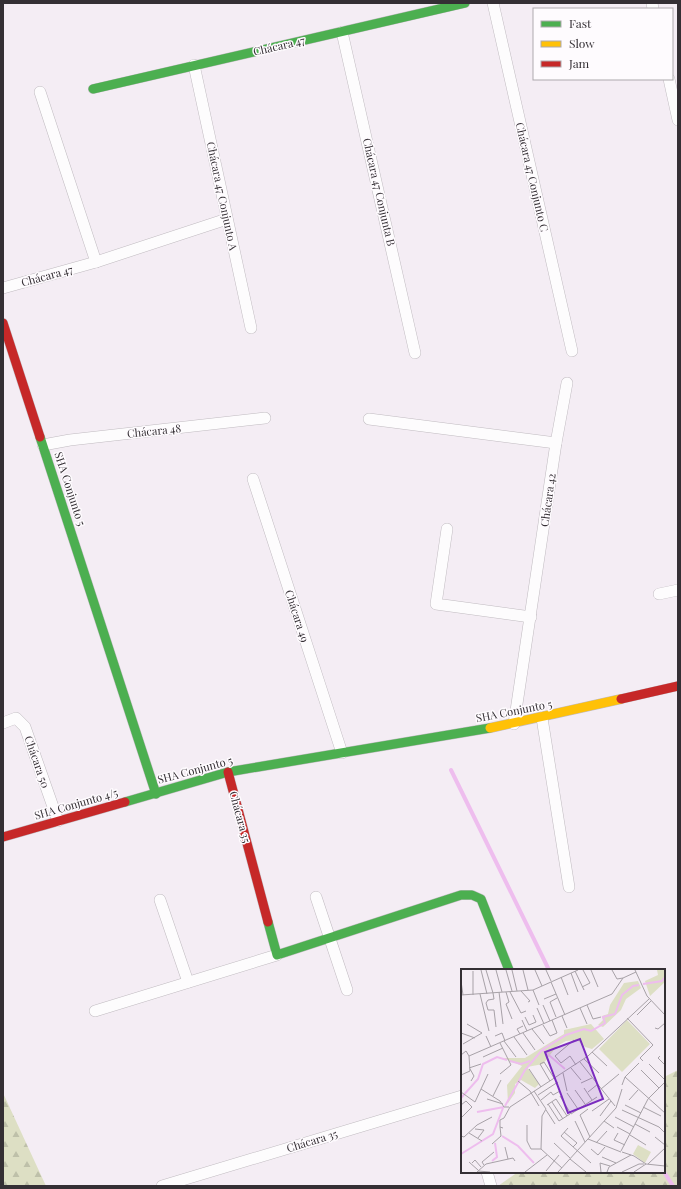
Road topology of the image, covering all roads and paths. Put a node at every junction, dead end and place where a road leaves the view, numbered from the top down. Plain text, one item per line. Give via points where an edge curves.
1 (465, 3) edge
2 (493, 3) edge
3 (342, 32) junction
4 (194, 65) junction
5 (669, 80) edge
6 (93, 89) dead end
7 (40, 92) dead end
8 (678, 120) edge
9 (227, 219) junction
10 (96, 262) junction
11 (3, 288) edge
12 (3, 323) edge
13 (251, 328) dead end
14 (572, 351) dead end
15 (415, 353) dead end
16 (567, 383) dead end
17 (265, 418) dead end
18 (369, 419) dead end
19 (556, 442) junction
20 (44, 445) junction
21 (253, 479) dead end
22 (447, 529) dead end
23 (678, 590) edge
24 (659, 594) dead end
25 (531, 617) junction
26 (678, 686) edge
27 (542, 718) junction
28 (3, 723) edge
29 (514, 724) junction
30 (342, 753) junction
31 (228, 772) junction
32 (156, 794) junction
33 (58, 821) junction
34 (3, 837) edge
35 (569, 887) dead end
36 (316, 897) dead end
37 (160, 900) dead end
38 (331, 939) junction
39 (278, 955) junction
40 (509, 969) edge
41 (188, 982) junction
42 (347, 990) dead end
43 (95, 1011) dead end
44 (461, 1096) edge
45 (487, 1173) edge
46 (162, 1186) edge
47 (491, 1186) edge

1 - 3 street, Chácara 47
2 - 14 street, Chácara 47 Conjunto C
3 - 4 street, Chácara 47
3 - 15 street, Chácara 47 Conjunta B
4 - 6 street, Chácara 47
4 - 9 street, Chácara 47 Conjunto A
5 - 8 street
7 - 10 street
9 - 10 street, Chácara 47
9 - 13 street, Chácara 47 Conjunto A
10 - 11 street, Chácara 47
12 - 20 street, SHA Conjunto 5
16 - 19 street, Chácara 42
17 - 20 street, Chácara 48
18 - 19 street
19 - 25 street, Chácara 42
20 - 32 street, SHA Conjunto 5
21 - 30 street, Chácara 49
22 - 25 street via 436,604
23 - 24 street
25 - 29 street, Chácara 42
26 - 27 street, SHA Conjunto 5
27 - 29 street, SHA Conjunto 5
27 - 35 street
28 - 33 street, Chácara 50 via 16,718 25,727
29 - 30 street, SHA Conjunto 5
30 - 31 street, SHA Conjunto 5
31 - 32 street, SHA Conjunto 5
31 - 39 street, Chácara 35
32 - 33 street, SHA Conjunto 4/5
33 - 34 street, SHA Conjunto 4/5
36 - 38 street
37 - 41 street
38 - 39 street
38 - 40 street via 461,895 472,895 481,899
38 - 42 street
39 - 41 street
41 - 43 street
44 - 46 street, Chácara 35
45 - 47 street

